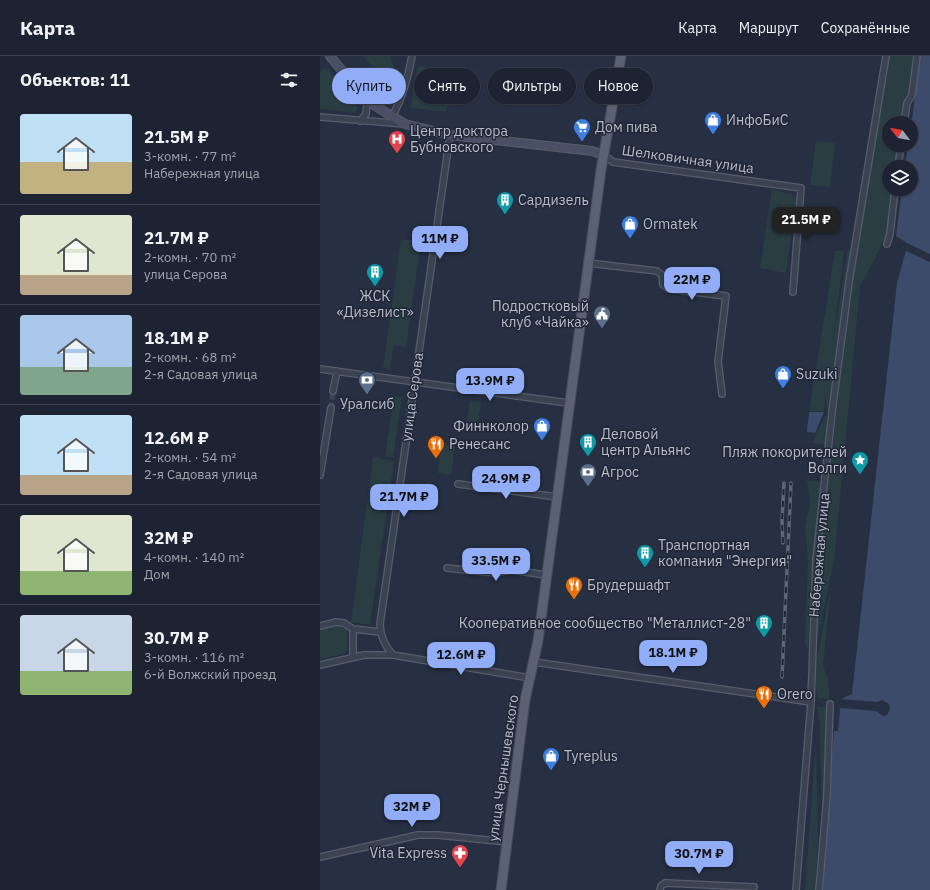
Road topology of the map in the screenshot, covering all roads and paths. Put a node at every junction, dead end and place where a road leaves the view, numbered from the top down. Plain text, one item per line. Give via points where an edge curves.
1 (330, 56) edge
2 (412, 56) edge
3 (621, 56) edge
4 (886, 56) edge
5 (916, 56) edge
6 (340, 68) edge
7 (367, 104) edge
8 (373, 104) edge
9 (905, 116) edge
10 (320, 117) edge
11 (392, 117) junction
12 (360, 121) junction
13 (405, 124) junction
14 (450, 135) junction
15 (604, 155) junction
16 (894, 196) edge
17 (887, 244) dead end
18 (588, 263) junction
19 (793, 292) dead end
20 (320, 369) edge
21 (337, 372) junction
22 (414, 382) junction
23 (333, 391) tunnel mouth
24 (722, 394) dead end
25 (568, 403) junction
26 (331, 408) tunnel mouth
27 (320, 475) edge
28 (458, 484) dead end
29 (556, 497) junction
30 (447, 568) dead end
31 (546, 575) junction
32 (320, 626) edge
33 (353, 630) junction
34 (380, 632) junction
35 (393, 655) junction
36 (353, 657) junction
37 (534, 662) junction
38 (320, 666) edge
39 (530, 678) junction
40 (811, 702) junction
41 (830, 704) dead end
42 (506, 842) junction
43 (320, 857) edge
44 (754, 887) dead end
45 (501, 890) edge
46 (660, 890) edge
47 (796, 890) edge
48 (819, 890) edge

1 - 6 street
2 - 11 street via 401,102
3 - 15 main road, улица Чернышевского
4 - 40 street, Набережная улица via 849,282 833,404 816,560
5 - 9 street via 912,95 907,103
7 - 12 street via 366,114
8 - 11 street
10 - 12 street, Шелковичная улица
11 - 13 street
12 - 13 street, Шелковичная улица
13 - 14 street, Шелковичная улица
14 - 15 street, Шелковичная улица via 592,151
14 - 22 street, улица Серова
15 - 18 main road, улица Чернышевского
15 - 19 street, Шелковичная улица via 614,162 801,188
16 - 17 street
18 - 24 street via 657,271 662,275 663,285 669,289 726,296 718,362
18 - 25 main road, улица Чернышевского
20 - 21 street
21 - 22 street
21 - 23 street
22 - 25 street
22 - 34 street, улица Серова
25 - 29 main road, улица Чернышевского
26 - 27 street
28 - 29 street
29 - 31 main road, улица Чернышевского
30 - 31 street via 495,573 512,570
31 - 37 main road, улица Чернышевского
32 - 33 street via 344,622
33 - 34 street
33 - 36 street
34 - 35 street via 387,649
35 - 36 street
35 - 39 street
36 - 38 street
37 - 39 main road, улица Чернышевского
37 - 40 street
39 - 42 main road, улица Чернышевского
40 - 47 street, Набережная улица
41 - 48 street via 827,794
42 - 43 street via 418,835
42 - 45 main road, улица Чернышевского
44 - 46 street via 665,883

